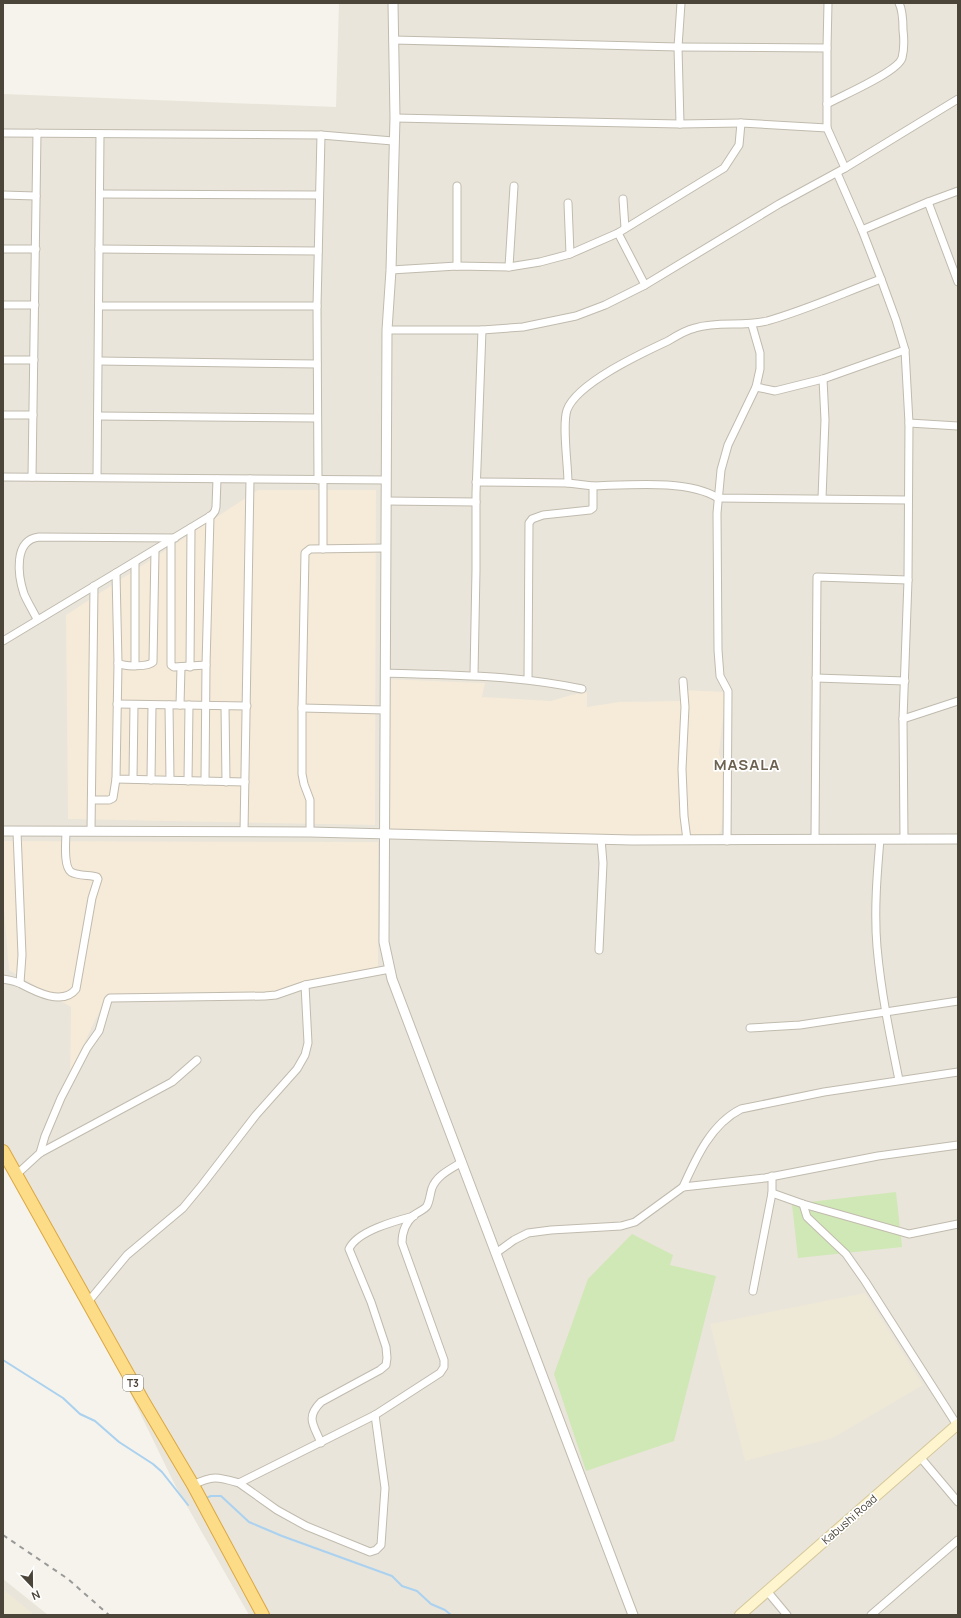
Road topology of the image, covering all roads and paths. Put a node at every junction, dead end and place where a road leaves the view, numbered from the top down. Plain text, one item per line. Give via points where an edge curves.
1 (393, 3) edge
2 (681, 3) edge
3 (828, 3) edge
4 (899, 3) edge
5 (393, 40) junction
6 (678, 47) junction
7 (827, 48) junction
8 (958, 99) edge
9 (826, 104) junction
10 (395, 118) junction
11 (741, 123) junction
12 (680, 124) junction
13 (827, 128) junction
14 (3, 133) edge
15 (37, 133) junction
16 (100, 134) junction
17 (321, 135) junction
18 (393, 141) junction
19 (845, 168) junction
20 (837, 173) junction
21 (457, 186) dead end
22 (514, 186) dead end
23 (958, 191) edge
24 (100, 194) junction
25 (3, 195) edge
26 (319, 195) junction
27 (36, 196) junction
28 (623, 199) dead end
29 (928, 202) junction
30 (568, 203) dead end
31 (625, 228) junction
32 (862, 230) junction
33 (618, 233) junction
34 (3, 249) edge
35 (36, 249) junction
36 (99, 249) junction
37 (318, 251) junction
38 (570, 254) junction
39 (457, 266) junction
40 (509, 267) junction
41 (391, 270) junction
42 (881, 279) junction
43 (958, 282) edge
44 (645, 285) junction
45 (3, 305) edge
46 (35, 305) junction
47 (99, 306) junction
48 (317, 306) junction
49 (752, 324) junction
50 (387, 330) junction
51 (482, 330) junction
52 (905, 350) junction
53 (3, 360) edge
54 (34, 360) junction
55 (99, 361) junction
56 (317, 364) junction
57 (823, 379) junction
58 (756, 387) junction
59 (3, 415) edge
60 (33, 415) junction
61 (98, 416) junction
62 (316, 418) junction
63 (909, 423) junction
64 (958, 426) edge
65 (3, 477) edge
66 (32, 477) junction
67 (97, 477) junction
68 (217, 479) junction
69 (250, 479) junction
70 (320, 480) junction
71 (386, 480) junction
72 (476, 482) junction
73 (568, 482) junction
74 (593, 486) junction
75 (718, 498) junction
76 (822, 498) junction
77 (908, 500) junction
78 (386, 501) junction
79 (476, 502) junction
80 (210, 516) junction
81 (191, 528) junction
82 (173, 539) junction
83 (385, 548) junction
84 (323, 549) junction
85 (155, 550) junction
86 (135, 562) junction
87 (116, 573) junction
88 (908, 580) junction
89 (94, 586) junction
90 (38, 619) junction
91 (3, 641) edge
92 (118, 662) junction
93 (206, 664) junction
94 (135, 665) junction
95 (181, 667) junction
96 (190, 667) junction
97 (385, 673) junction
98 (474, 675) junction
99 (816, 678) junction
100 (528, 679) junction
101 (683, 681) dead end
102 (904, 681) junction
103 (582, 689) dead end
104 (958, 701) edge
105 (117, 704) junction
106 (134, 705) junction
107 (152, 705) junction
108 (169, 705) junction
109 (180, 705) junction
110 (189, 705) junction
111 (206, 706) junction
112 (225, 706) junction
113 (247, 706) junction
114 (302, 708) junction
115 (386, 710) junction
116 (904, 719) junction
117 (116, 779) junction
118 (133, 779) junction
119 (151, 780) junction
120 (170, 780) junction
121 (188, 781) junction
122 (205, 781) junction
123 (226, 782) junction
124 (246, 782) junction
125 (92, 800) junction
126 (3, 831) edge
127 (66, 831) junction
128 (91, 831) junction
129 (17, 832) junction
130 (244, 832) junction
131 (310, 832) junction
132 (384, 835) junction
133 (904, 838) junction
134 (815, 839) junction
135 (880, 839) junction
136 (958, 839) edge
137 (601, 840) junction
138 (687, 840) junction
139 (727, 841) junction
140 (599, 950) dead end
141 (390, 969) junction
142 (3, 979) edge
143 (20, 983) junction
144 (305, 985) junction
145 (958, 1001) edge
146 (885, 1011) junction
147 (750, 1028) dead end
148 (197, 1060) dead end
149 (958, 1072) edge
150 (899, 1080) junction
151 (958, 1145) edge
152 (3, 1151) edge
153 (40, 1153) junction
154 (462, 1162) junction
155 (16, 1176) junction
156 (772, 1176) junction
157 (683, 1187) junction
158 (772, 1194) junction
159 (803, 1204) junction
160 (414, 1216) junction
161 (958, 1224) edge
162 (496, 1253) junction
163 (753, 1291) dead end
164 (88, 1302) junction
165 (375, 1415) junction
166 (958, 1424) edge
167 (322, 1443) junction
168 (920, 1457) junction
169 (239, 1483) junction
170 (192, 1486) junction
171 (958, 1502) edge
172 (958, 1540) edge
173 (767, 1591) junction
174 (263, 1615) edge
175 (633, 1615) edge
176 (740, 1615) edge
177 (787, 1615) edge
178 (872, 1615) edge

1 - 5 street
2 - 6 street
3 - 7 street
4 - 9 street via 904,36 902,58 897,65
5 - 6 street
5 - 10 street
6 - 7 street
6 - 12 street
7 - 9 street
8 - 19 street
9 - 13 street
10 - 12 street
10 - 18 street
11 - 12 street
11 - 13 street
11 - 31 street via 739,145 724,168
13 - 19 street
14 - 15 street
15 - 16 street
15 - 27 street
16 - 17 street
16 - 24 street
17 - 18 street
17 - 26 street
18 - 41 street
19 - 20 street
20 - 32 street
20 - 44 street
21 - 39 street
22 - 40 street
23 - 29 street
24 - 26 street
24 - 36 street
25 - 27 street
26 - 37 street
27 - 35 street
28 - 31 street
29 - 32 street
29 - 43 street
30 - 38 street
31 - 33 street
32 - 42 street
33 - 38 street
33 - 44 street
34 - 35 street
35 - 46 street
36 - 37 street
36 - 47 street
37 - 48 street
38 - 40 street
39 - 40 street
39 - 41 street
41 - 50 street
42 - 49 street via 801,310
42 - 52 street
44 - 51 street via 576,316 523,327
45 - 46 street
46 - 54 street
47 - 48 street
47 - 55 street
48 - 56 street
49 - 58 street via 760,353
49 - 73 street via 695,328 643,352 575,397 567,410 565,422
50 - 51 street
50 - 71 street
51 - 72 street
52 - 57 street
52 - 63 street
53 - 54 street
54 - 60 street
55 - 56 street
55 - 61 street
56 - 62 street
57 - 58 street via 775,391
57 - 76 street via 825,420
58 - 75 street via 728,445 721,470
59 - 60 street
60 - 66 street
61 - 62 street
61 - 67 street
62 - 70 street
63 - 64 street
63 - 77 street
65 - 66 street
66 - 67 street
67 - 68 street
68 - 69 street
68 - 80 street via 216,507
69 - 70 street
69 - 113 street
70 - 71 street
70 - 84 street
71 - 78 street
72 - 73 street
72 - 79 street
73 - 74 street
74 - 75 street via 683,486 709,492
74 - 100 street via 593,508 590,510 543,515 529,523
75 - 76 street
75 - 139 street via 718,650 720,676 728,691
76 - 77 street
77 - 88 street
78 - 79 street
78 - 83 street
79 - 98 street
80 - 81 street
80 - 93 street
81 - 82 street
81 - 96 street
82 - 85 street
82 - 90 street via 30,539 20,556 21,581 25,596
82 - 95 street via 170,661 172,667
83 - 84 street
83 - 97 street
84 - 114 street via 307,551 304,558
85 - 86 street
85 - 94 street via 154,662 148,665
86 - 87 street
86 - 94 street
87 - 89 street
87 - 92 street
88 - 99 street via 817,577
88 - 102 street
89 - 90 street
89 - 125 street
90 - 91 street
92 - 94 street via 122,665
92 - 105 street
93 - 96 street
93 - 111 street
95 - 96 street
95 - 109 street
97 - 98 street
97 - 115 street
98 - 100 street
99 - 102 street
99 - 134 street
100 - 103 street
101 - 138 street via 685,707 682,769
102 - 116 street
104 - 116 street
105 - 106 street
105 - 117 street
106 - 107 street
106 - 118 street
107 - 108 street
107 - 119 street
108 - 109 street
108 - 120 street
109 - 110 street
110 - 111 street
110 - 121 street
111 - 112 street
111 - 122 street
112 - 113 street
112 - 123 street
113 - 124 street
114 - 115 street
114 - 131 street via 302,774 310,800
115 - 132 street
116 - 133 street
117 - 118 street
117 - 125 street via 112,798
118 - 119 street
119 - 120 street
120 - 121 street
121 - 122 street
122 - 123 street
123 - 124 street
124 - 130 street
125 - 128 street
126 - 129 street
127 - 128 street
127 - 129 street
127 - 143 street via 68,868 74,873 98,879 92,898 76,989 72,994 59,998 27,988
128 - 130 street
129 - 143 street via 22,955
130 - 131 street
131 - 132 street
132 - 137 street
132 - 141 street via 384,942
133 - 135 street
133 - 136 street
134 - 135 street
134 - 139 street
135 - 146 street via 876,906 877,945
137 - 138 street
137 - 140 street via 603,863
138 - 139 street
141 - 144 street
141 - 154 street
142 - 143 street
144 - 153 street via 276,995 264,996 110,998 99,1031 61,1098 44,1136
144 - 164 street via 308,1043 297,1069 256,1115 183,1208 127,1255
145 - 146 street
146 - 147 street via 800,1025
146 - 150 street
148 - 153 street via 172,1082
149 - 150 street
150 - 157 street via 824,1092 736,1111 720,1124 696,1158
151 - 156 street
152 - 155 highway, T3
153 - 155 street
154 - 160 street via 436,1180 426,1208
154 - 162 street
155 - 164 highway, T3
156 - 157 street
156 - 158 street
157 - 162 street via 634,1222 621,1226 528,1233
158 - 159 street
158 - 163 street
159 - 161 street via 909,1234
159 - 166 street via 806,1217 846,1254
160 - 165 street via 402,1234 402,1242 444,1360 444,1367 440,1373
160 - 167 street via 375,1229 351,1243 349,1249 386,1347 386,1365 321,1402 315,1408 312,1420
162 - 175 street
164 - 170 highway, T3
165 - 167 street
165 - 169 street via 385,1488 381,1545 376,1550 370,1552 306,1526 277,1510
166 - 168 main road, Kabushi Road
167 - 169 street
168 - 171 street
168 - 173 main road, Kabushi Road
169 - 170 street via 214,1477
170 - 174 highway, T3
172 - 178 street
173 - 176 main road, Kabushi Road
173 - 177 street

